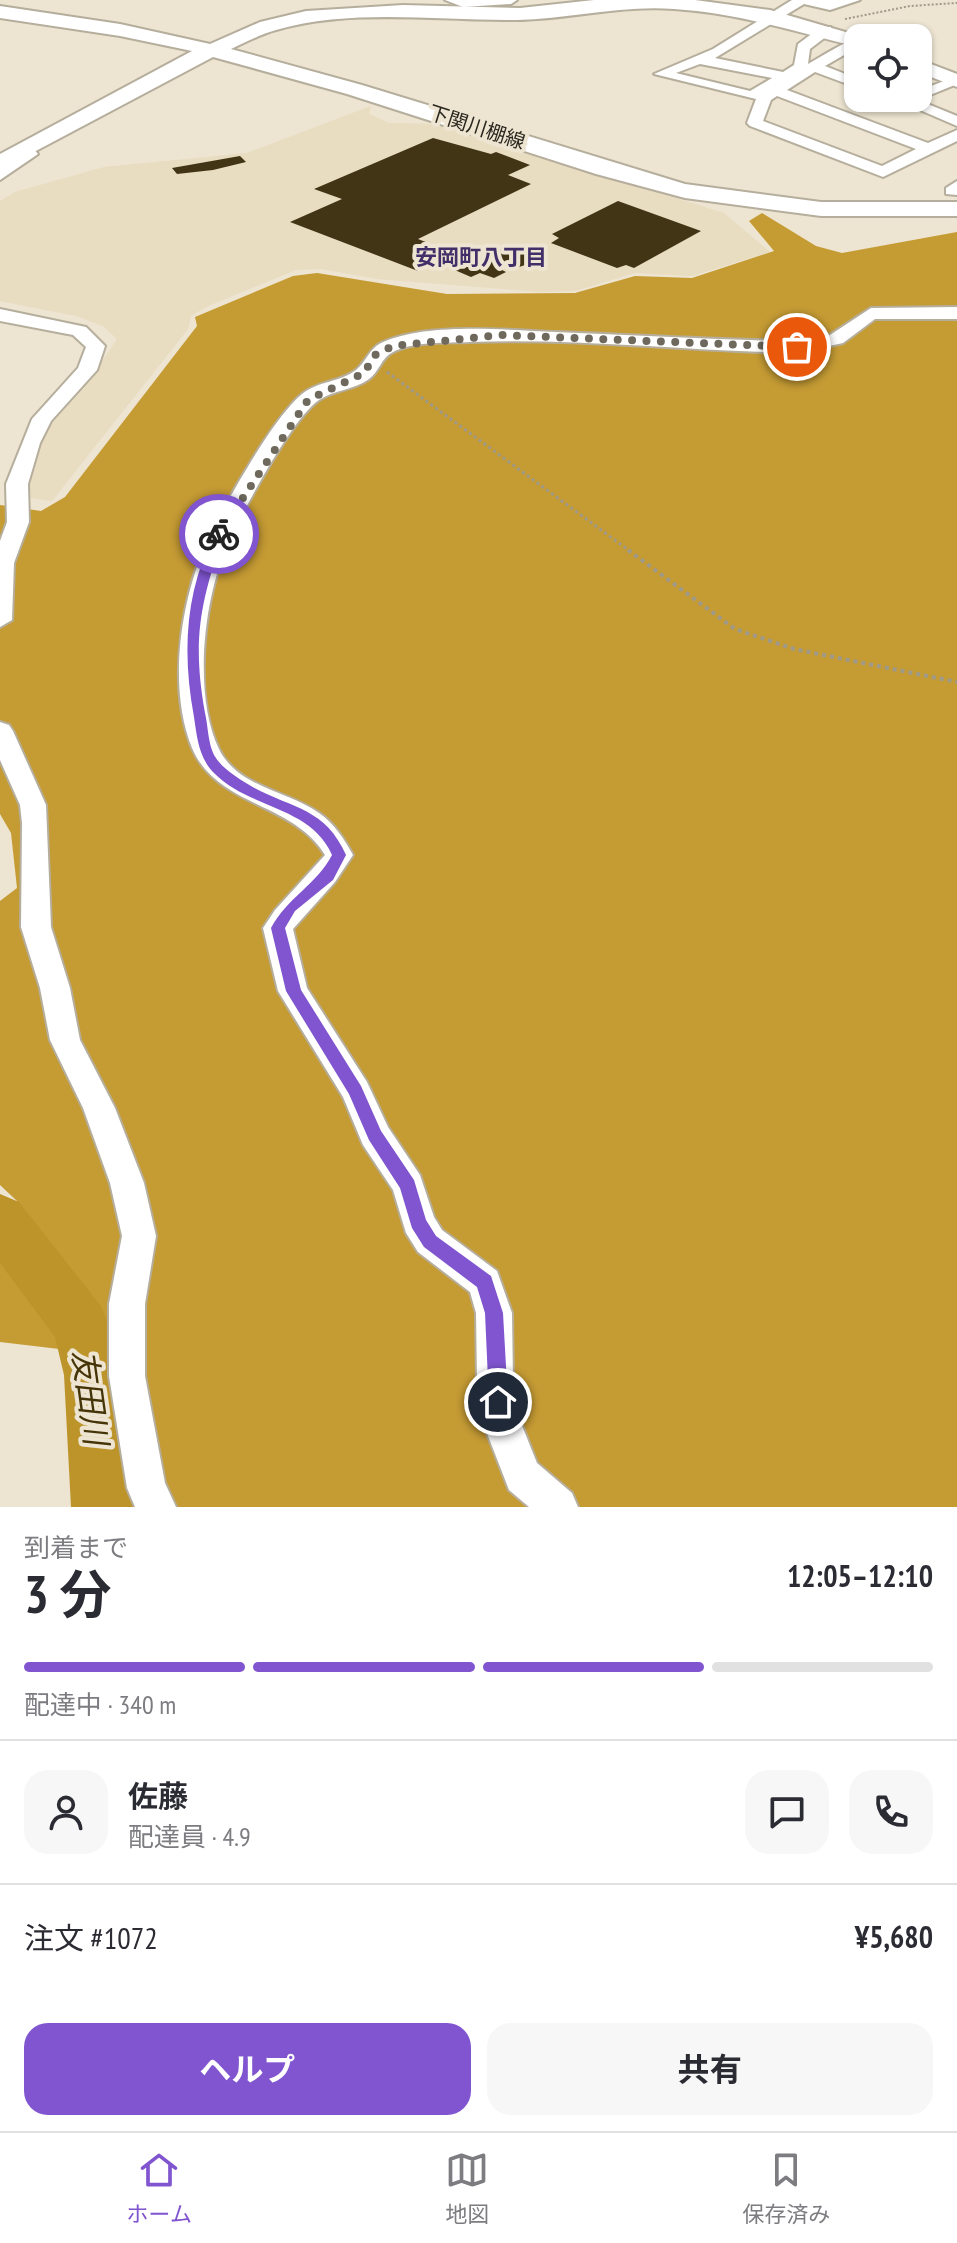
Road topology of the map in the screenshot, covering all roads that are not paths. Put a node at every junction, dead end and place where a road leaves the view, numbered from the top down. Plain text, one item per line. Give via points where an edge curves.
1 (451, 0) edge
2 (511, 0) edge
3 (802, 0) edge
4 (854, 0) edge
5 (714, 4) edge
6 (407, 5) edge
7 (0, 12) edge
8 (770, 16) junction
9 (820, 28) junction
10 (844, 37) edge
11 (215, 48) junction
12 (844, 49) edge
13 (698, 59) junction
14 (816, 68) junction
15 (932, 71) edge
16 (787, 77) junction
17 (844, 79) edge
18 (956, 80) edge
19 (932, 89) edge
20 (776, 91) junction
21 (932, 109) edge
22 (957, 121) edge
23 (957, 135) edge
24 (26, 149) junction
25 (929, 149) junction
26 (0, 163) edge
27 (0, 175) edge
28 (955, 196) edge
29 (957, 313) edge
30 (0, 315) edge
31 (0, 620) edge
32 (0, 731) edge
33 (156, 1507) edge
34 (558, 1507) edge

1 - 2 street
3 - 4 street via 830,6
3 - 8 street
5 - 6 street via 618,3 476,15
5 - 8 street
6 - 11 street via 306,17 267,26
7 - 11 street, 下関川棚線 via 110,26
8 - 9 street
8 - 13 street via 718,52
9 - 10 street
9 - 16 street via 803,47 801,67
11 - 24 street
11 - 28 street, 下関川棚線 via 684,191 781,207 891,213
12 - 14 street
13 - 16 street
13 - 16 street via 661,74 752,96
14 - 17 street
14 - 20 street
15 - 18 street
18 - 19 street
20 - 25 street
20 - 25 street via 764,98 755,123 883,172
21 - 22 street
23 - 25 street
24 - 26 street
24 - 27 street via 30,154
29 - 34 street via 871,314 836,339 814,346 500,335 382,349 364,373 308,400 226,519 197,594 193,678 207,754 220,771 249,790 310,818 331,835 339,855 328,876 290,907 278,928 293,991 408,1185 418,1222 430,1241 485,1282 494,1313 495,1382 502,1423 523,1476
30 - 31 street via 79,331 96,346 87,370 42,419 30,443 17,484 18,522 3,563
32 - 33 street via 33,805 38,841 36,927 65,1040 99,1108 127,1183 139,1236 127,1304 127,1376 146,1488

